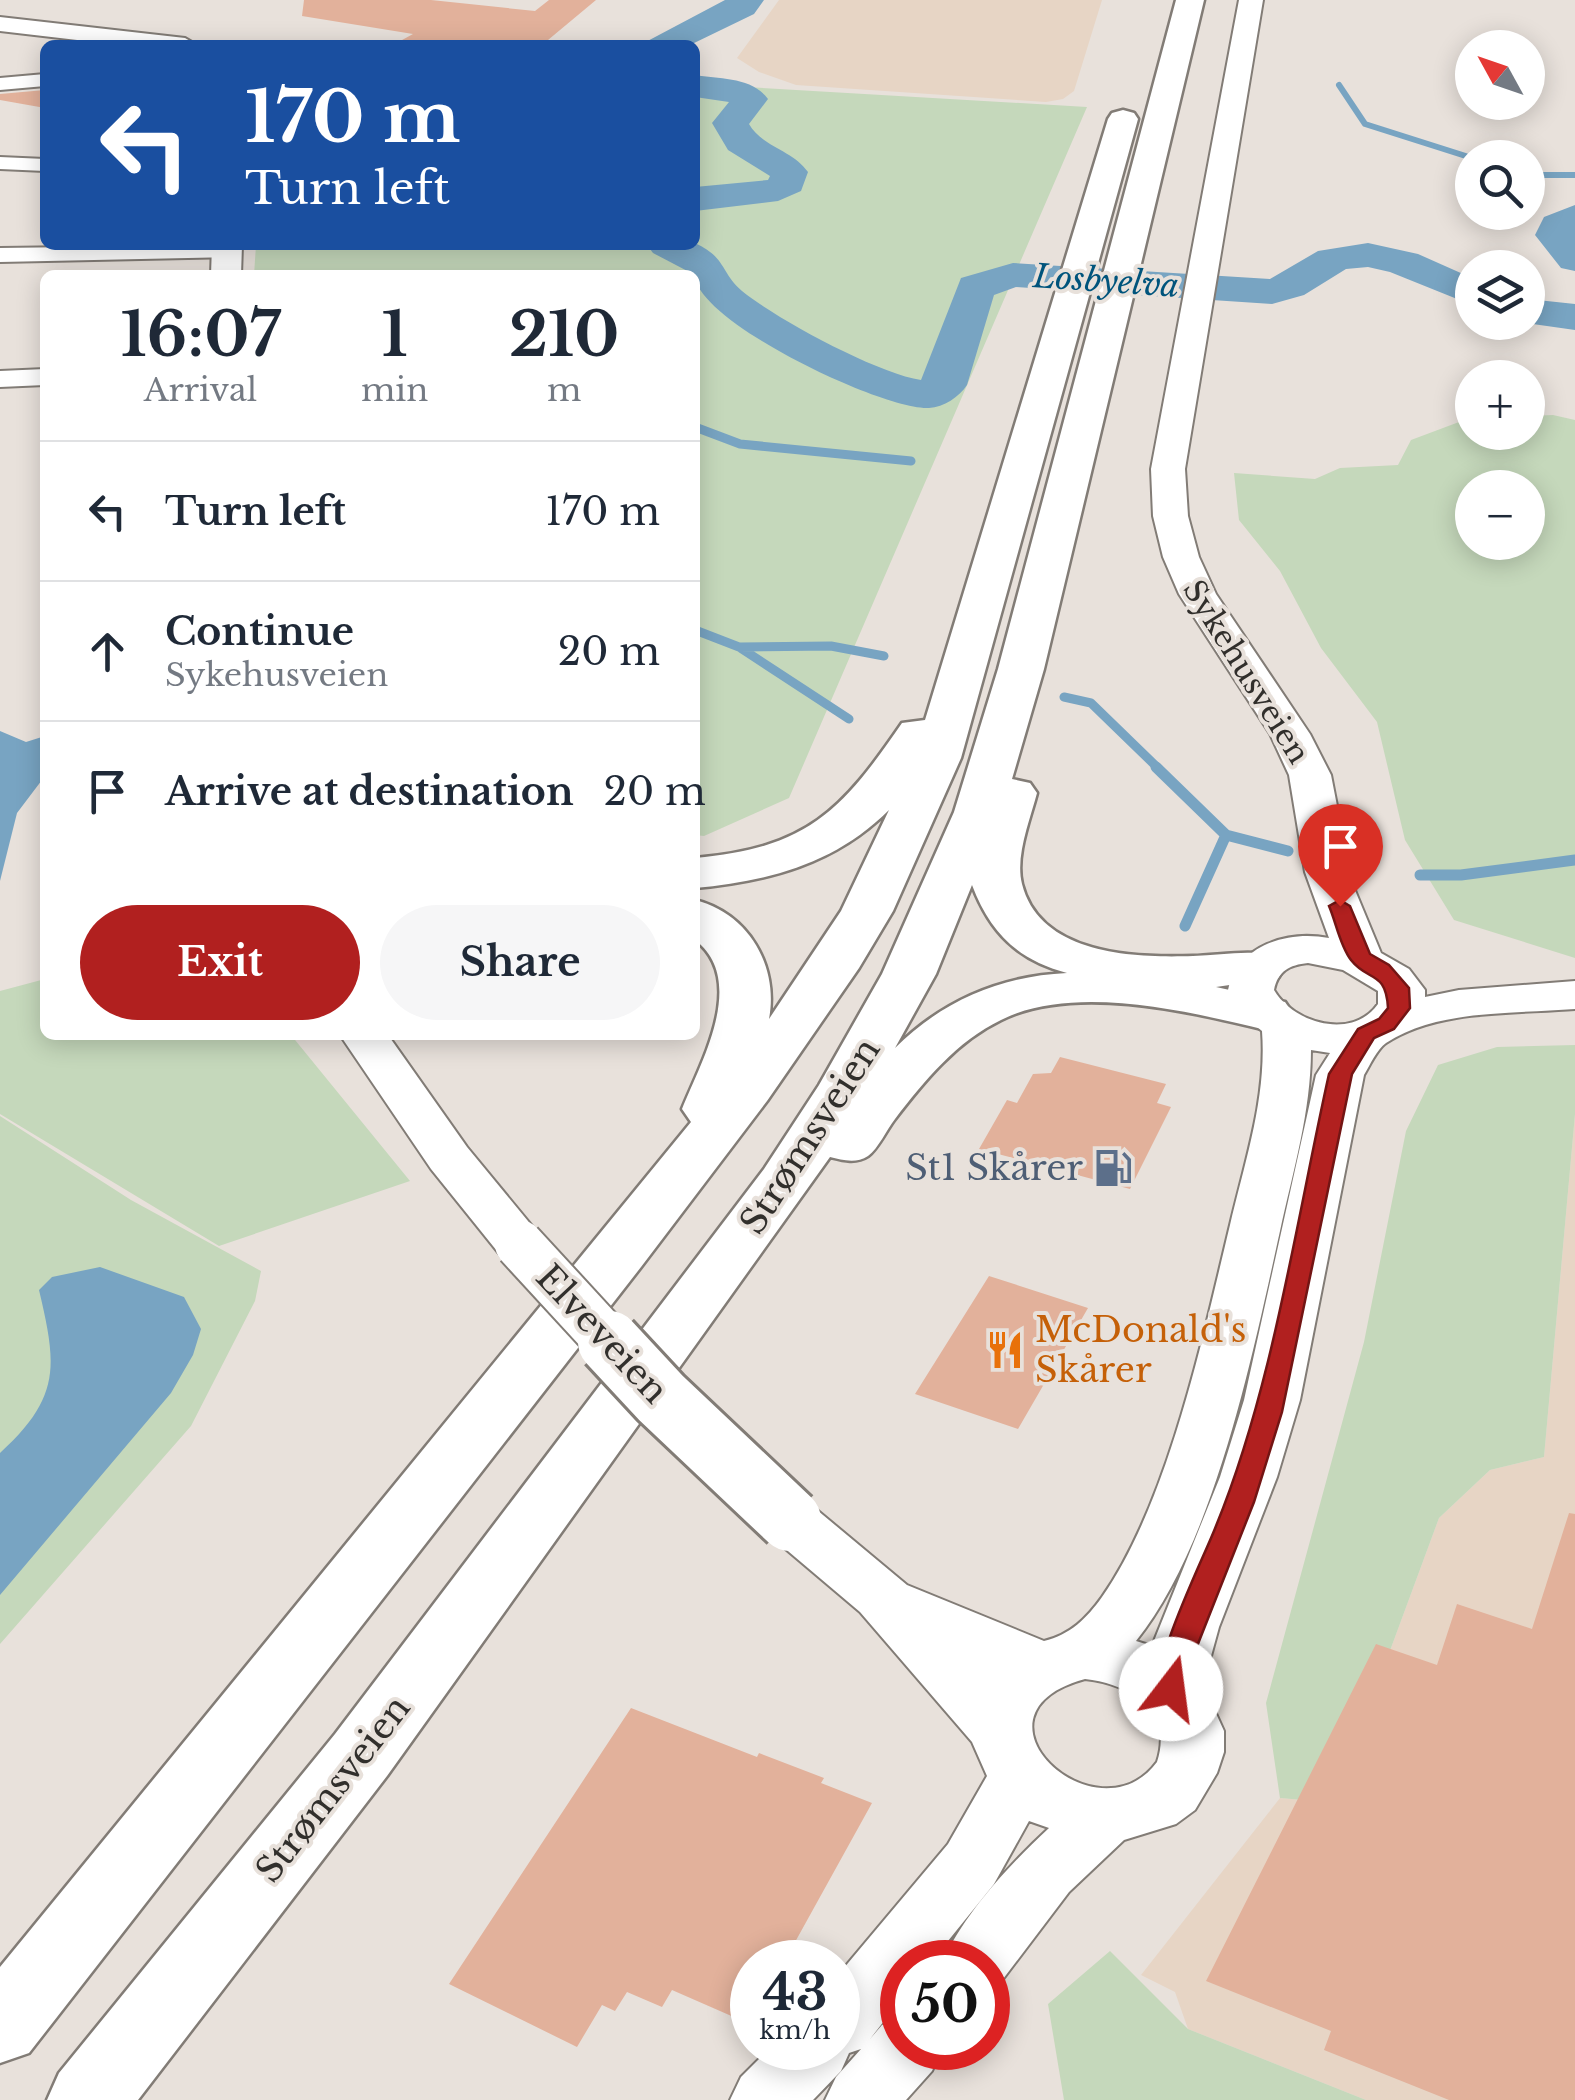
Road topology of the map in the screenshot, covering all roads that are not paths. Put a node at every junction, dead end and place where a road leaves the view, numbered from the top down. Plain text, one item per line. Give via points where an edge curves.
1 (1190, 0) edge
2 (1252, 0) edge
3 (0, 24) edge
4 (141, 40) edge
5 (40, 80) edge
6 (0, 84) edge
7 (1130, 94) dead end
8 (0, 163) edge
9 (40, 164) edge
10 (0, 255) edge
11 (227, 257) edge
12 (1098, 298) junction
13 (40, 376) edge
14 (0, 380) edge
15 (1036, 416) junction
16 (1327, 871) junction
17 (700, 872) edge
18 (700, 918) edge
19 (1371, 964) junction
20 (1272, 991) junction
21 (1560, 995) edge
22 (1380, 1026) junction
23 (367, 1040) edge
24 (688, 1165) junction
25 (881, 1596) junction
26 (439, 1650) junction
27 (1062, 1661) junction
28 (1171, 1689) junction
29 (1008, 1753) junction
30 (1106, 1816) junction
31 (993, 1940) edge
32 (860, 1999) edge
33 (0, 2026) edge
34 (795, 2070) edge
35 (888, 2070) edge
36 (88, 2100) edge
37 (766, 2100) edge
38 (861, 2100) edge

1 - 12 highway, Strømsveien
2 - 16 main road, Sykehusveien via 1168,469 1167,506 1194,591 1298,749 1320,810
3 - 4 main road
5 - 6 street
7 - 12 highway, Strømsveien
8 - 9 street
10 - 11 street
12 - 15 highway, Strømsveien
12 - 20 highway via 1091,472 996,880 1021,929 1075,960
12 - 26 highway, Strømsveien via 1002,737 956,869 909,974 785,1183
13 - 14 street
15 - 17 highway via 923,724 902,763 848,825 796,854
15 - 24 highway, Strømsveien via 936,758 889,866 833,968
16 - 19 main road, Sykehusveien
16 - 20 main road
18 - 24 highway via 741,958 748,992
19 - 20 main road via 1308,949
19 - 21 main road
19 - 22 main road, Sykehusveien via 1400,998
20 - 22 main road via 1317,1036
20 - 26 highway via 1086,988 1002,1002 951,1026 880,1097 618,1460
20 - 27 main road via 1288,1061 1278,1122 1233,1320 1200,1429 1182,1486 1125,1611
21 - 22 main road via 1459,1004
22 - 28 main road via 1340,1074 1259,1445
23 - 25 main road, Elveveien, bridge via 519,1244 701,1439
24 - 33 highway, Strømsveien
25 - 27 main road, Elveveien via 984,1645
25 - 29 main road, Elveveien
26 - 36 highway, Strømsveien
27 - 28 main road via 1132,1664
27 - 29 main road via 1010,1692
28 - 30 main road via 1193,1724 1193,1762 1184,1779 1152,1806
29 - 30 main road via 1058,1806
29 - 32 main road via 959,1880
30 - 31 main road via 1046,1872
34 - 37 main road
35 - 38 main road

